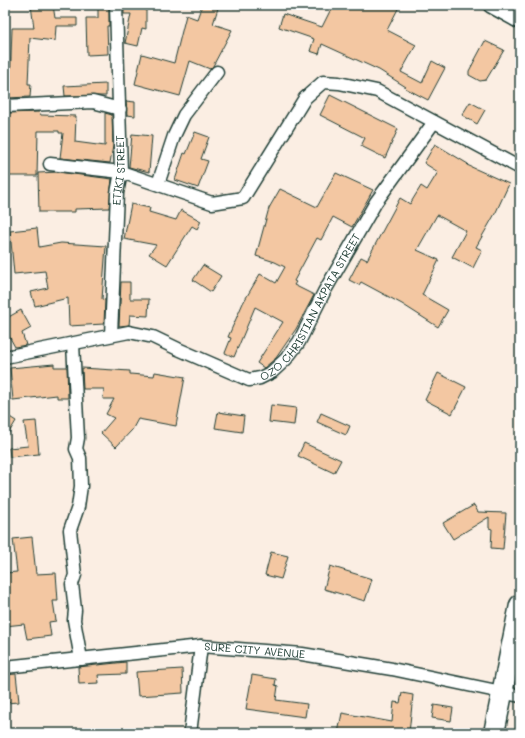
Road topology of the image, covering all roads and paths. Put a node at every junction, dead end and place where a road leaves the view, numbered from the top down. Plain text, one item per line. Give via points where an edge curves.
1 (116, 5) edge
2 (491, 5) edge
3 (520, 21) edge
4 (216, 72) dead end
5 (5, 106) edge
6 (120, 109) junction
7 (434, 122) junction
8 (50, 164) dead end
9 (520, 168) edge
10 (122, 172) junction
11 (158, 184) junction
12 (111, 335) junction
13 (73, 344) junction
14 (5, 357) edge
15 (520, 604) edge
16 (201, 646) junction
17 (81, 660) junction
18 (5, 667) edge
19 (511, 694) edge
20 (190, 733) edge
21 (494, 733) edge

1 - 6 street, ETIKI STREET
2 - 3 street
4 - 11 street via 184,115
5 - 6 street via 93,102
6 - 10 street, ETIKI STREET
7 - 9 street
7 - 11 street via 377,91 323,82 305,98 243,198 212,203
7 - 12 street, OZO CHRISTIAN AKPATA STREET via 372,208 299,342 272,372 249,380 153,337 129,332
8 - 10 street
10 - 11 street
10 - 12 street, ETIKI STREET via 117,193 110,310
12 - 13 street, OZO CHRISTIAN AKPATA STREET via 85,339
13 - 14 street, OZO CHRISTIAN AKPATA STREET
13 - 17 street via 78,438 76,449 82,476 78,507 70,530 75,575 72,584 76,610 74,620
15 - 19 highway
16 - 17 street, SURE CITY AVENUE
16 - 19 street, SURE CITY AVENUE via 302,654 392,669
16 - 20 street
17 - 18 street, SURE CITY AVENUE
19 - 21 highway

